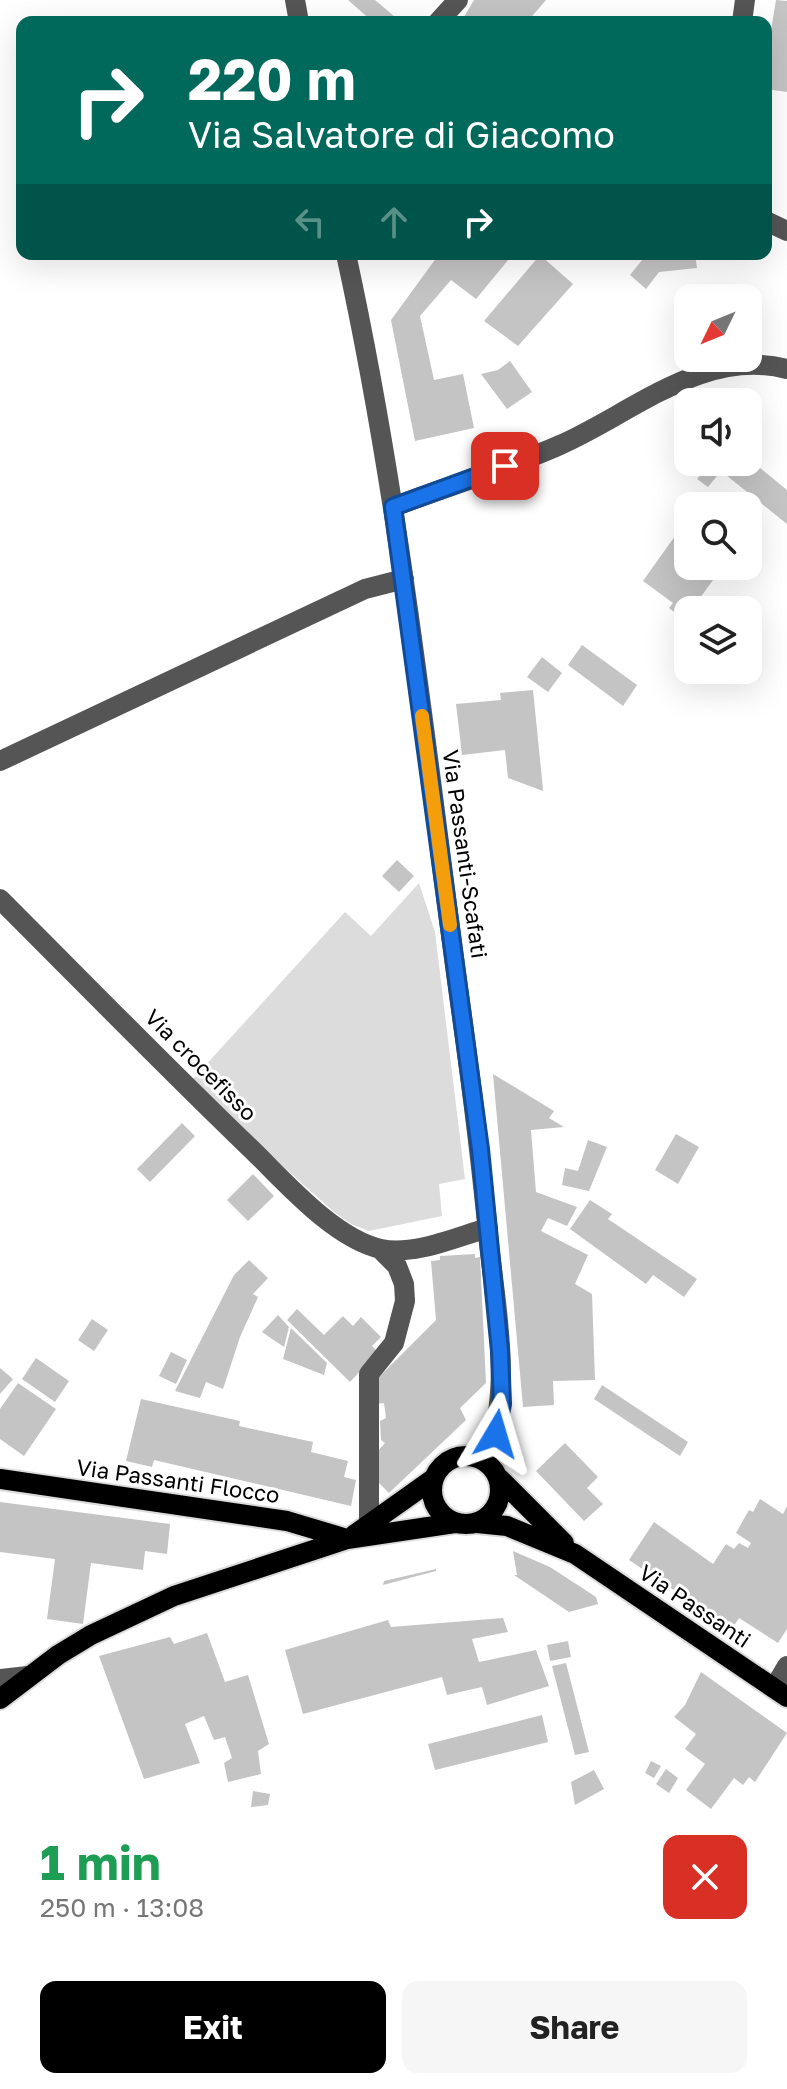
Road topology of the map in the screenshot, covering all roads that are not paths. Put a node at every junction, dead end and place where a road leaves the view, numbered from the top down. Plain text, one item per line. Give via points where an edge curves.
1 (458, 0) edge
2 (443, 16) edge
3 (347, 260) edge
4 (787, 369) edge
5 (393, 507) junction
6 (404, 579) junction
7 (0, 761) edge
8 (0, 899) edge
9 (488, 1228) junction
10 (380, 1249) junction
11 (485, 1461) junction
12 (499, 1478) junction
13 (0, 1479) edge
14 (433, 1479) junction
15 (455, 1523) junction
16 (477, 1523) junction
17 (369, 1525) junction
18 (347, 1539) junction
19 (575, 1554) junction
20 (787, 1666) edge
21 (28, 1676) junction
22 (0, 1679) edge
23 (781, 1693) edge
24 (0, 1699) edge

1 - 2 street
3 - 5 street, Via Passanti-Scafati
4 - 5 street via 738,365 696,375 560,445
5 - 6 street, Via Passanti-Scafati
6 - 7 street via 365,589
6 - 9 street, Via Passanti-Scafati
8 - 10 street, Via crocefisso via 316,1211 353,1238
9 - 10 street, Via crocefisso via 403,1251
9 - 11 street, Via Passanti-Scafati via 502,1404
10 - 17 street, Via crocefisso via 397,1266 405,1301 394,1343 369,1374
11 - 12 main road
11 - 14 main road via 455,1458 445,1462
12 - 16 main road via 495,1510
12 - 19 main road, Via Passanti
13 - 18 main road, Via Passanti Flocco via 287,1521
14 - 15 main road via 438,1510
14 - 17 main road
15 - 16 main road
15 - 18 main road
16 - 19 main road, Via Passanti via 507,1526
17 - 18 main road
18 - 21 main road via 131,1614
19 - 23 main road, Via Passanti
20 - 23 street
21 - 22 street
21 - 24 main road

